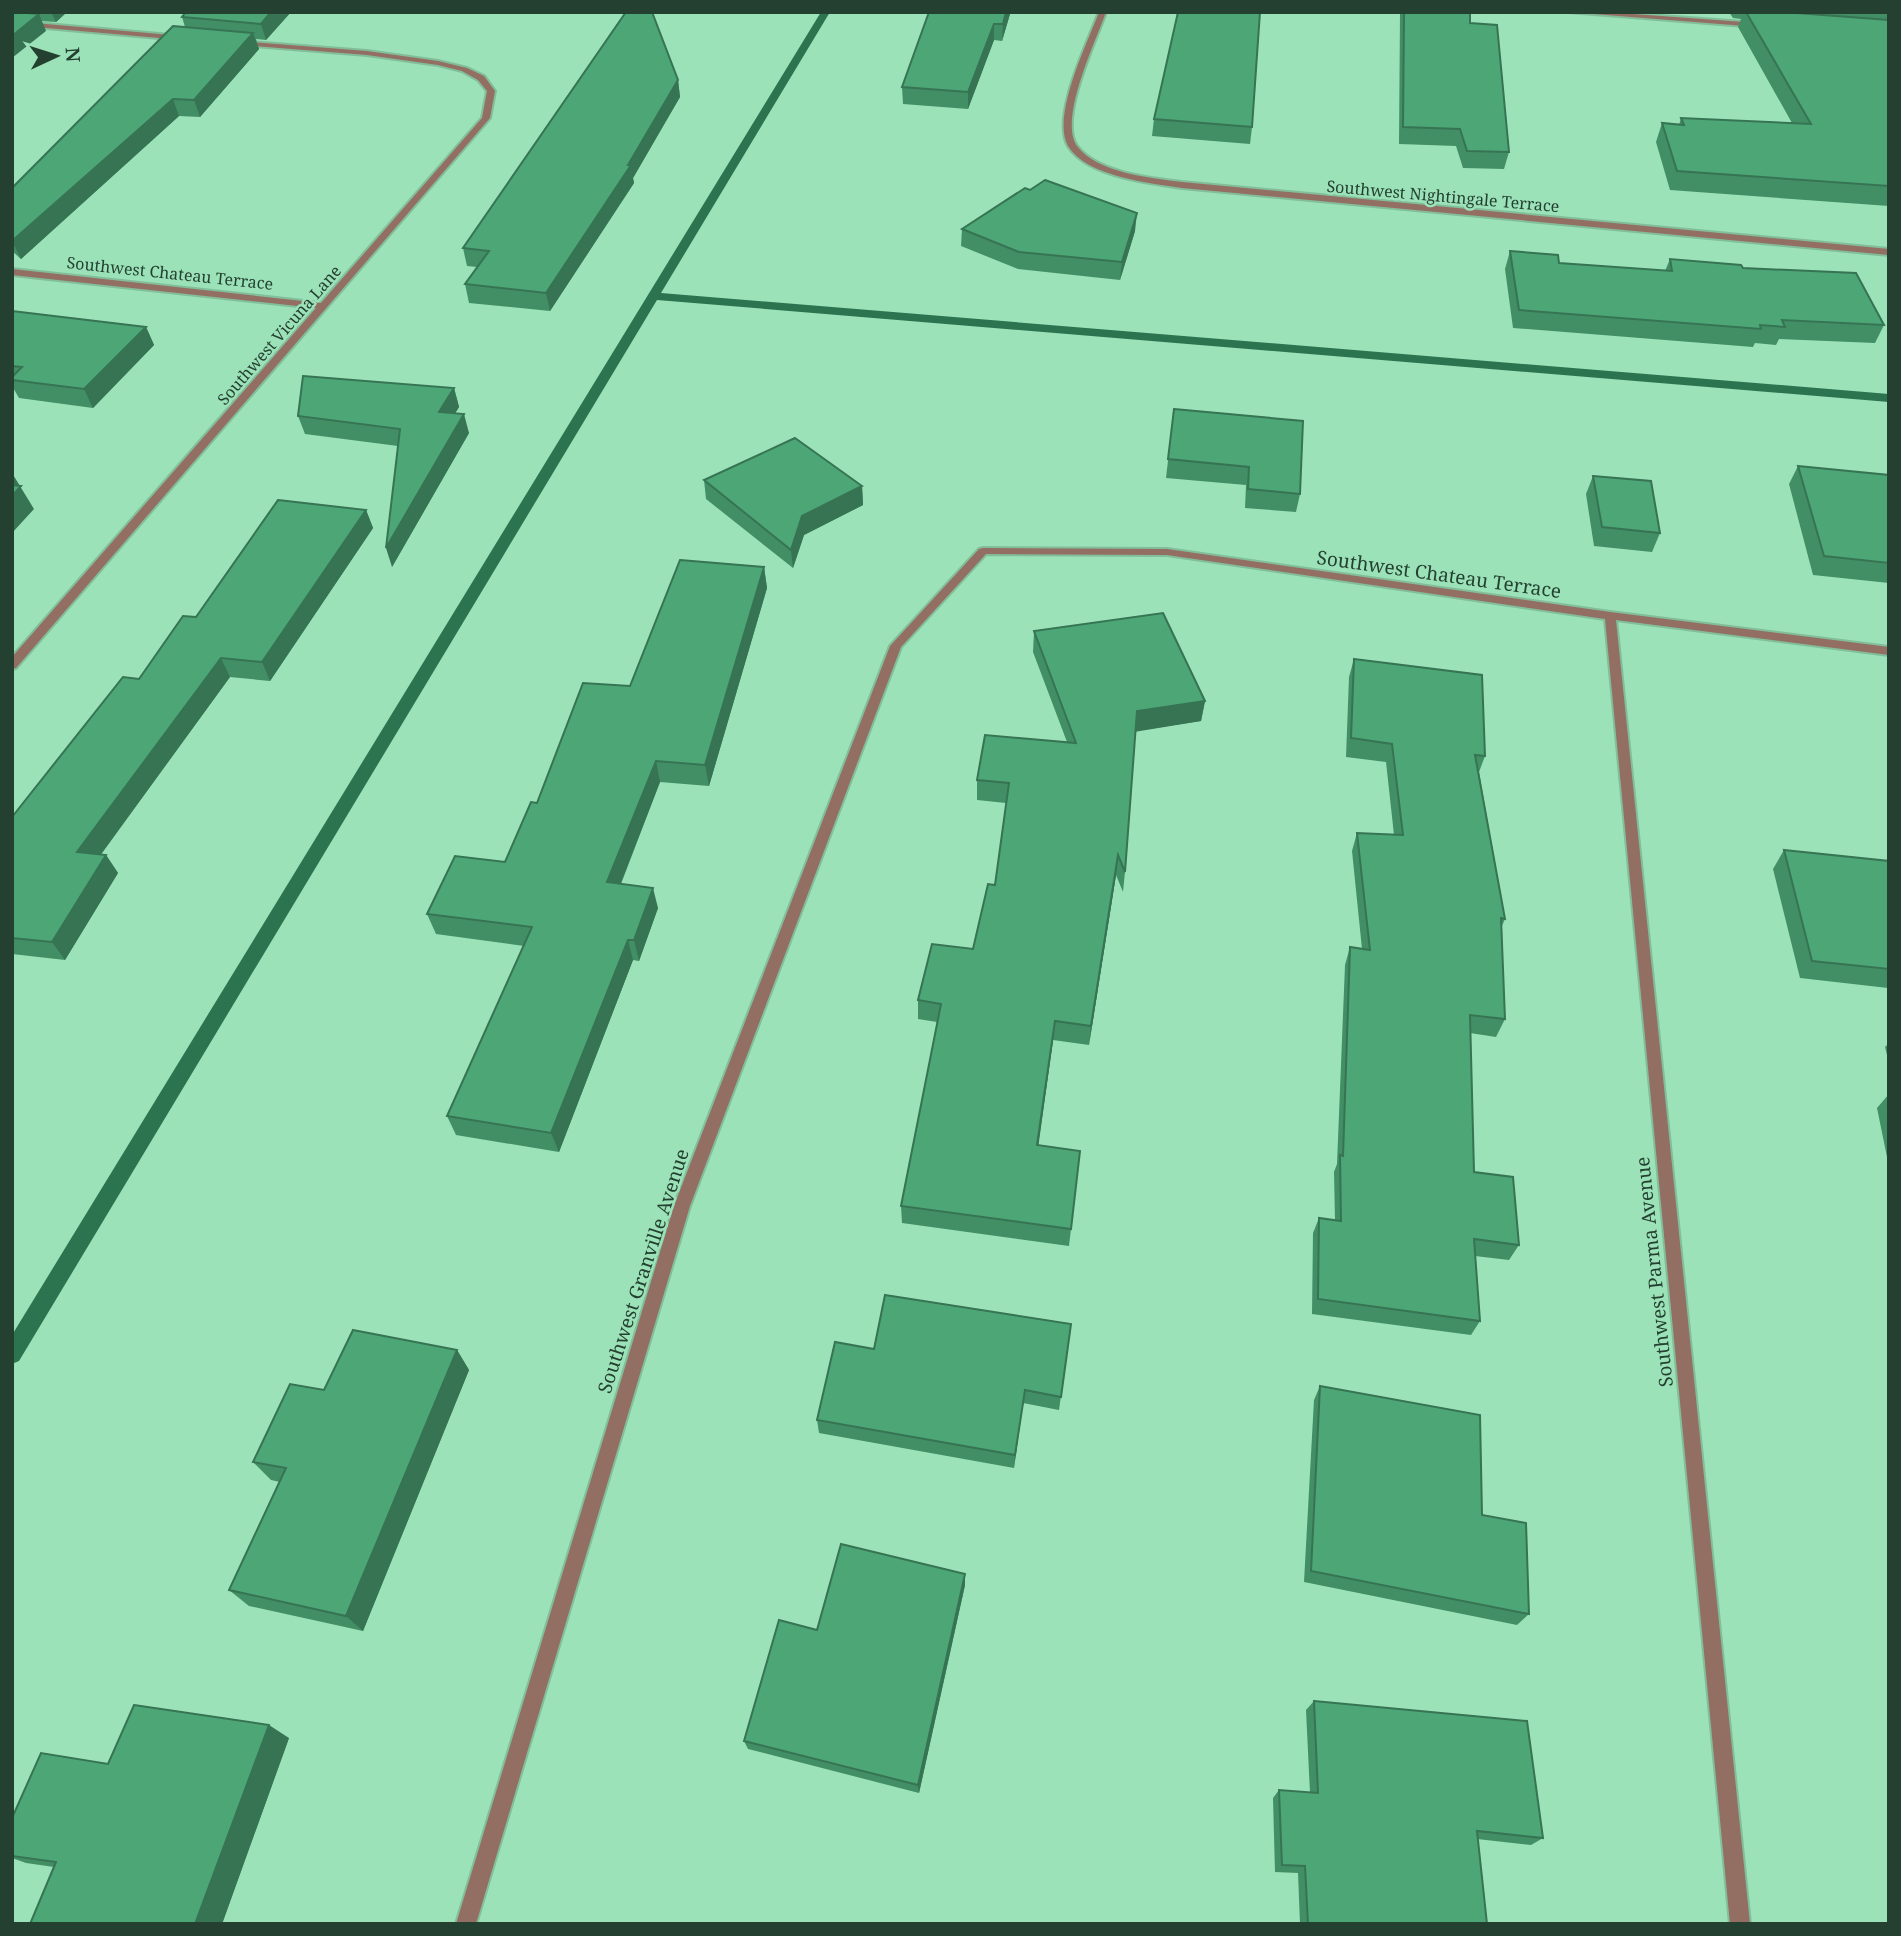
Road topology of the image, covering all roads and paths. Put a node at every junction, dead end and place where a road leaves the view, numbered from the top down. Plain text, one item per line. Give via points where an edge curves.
1 (1103, 12) edge
2 (1571, 12) edge
3 (12, 23) edge
4 (1764, 26) edge
5 (188, 38) edge
6 (229, 42) edge
7 (1889, 252) edge
8 (12, 272) edge
9 (324, 306) junction
10 (983, 551) joint
11 (1610, 616) junction
12 (1889, 652) edge
13 (12, 665) edge
14 (466, 1924) edge
15 (1740, 1924) edge

1 - 7 street, Southwest Nightingale Terrace via 1067,117 1073,146 1111,170 1182,186
2 - 4 street
3 - 5 street
6 - 9 street, Southwest Vicuna Lane via 404,57 466,70 481,78 491,91 486,118
8 - 9 street, Southwest Chateau Terrace
9 - 13 street, Southwest Vicuna Lane
10 - 11 street, Southwest Chateau Terrace via 1167,552
10 - 14 street, Southwest Granville Avenue via 896,646 682,1206
11 - 12 street, Southwest Chateau Terrace
11 - 15 street, Southwest Parma Avenue

